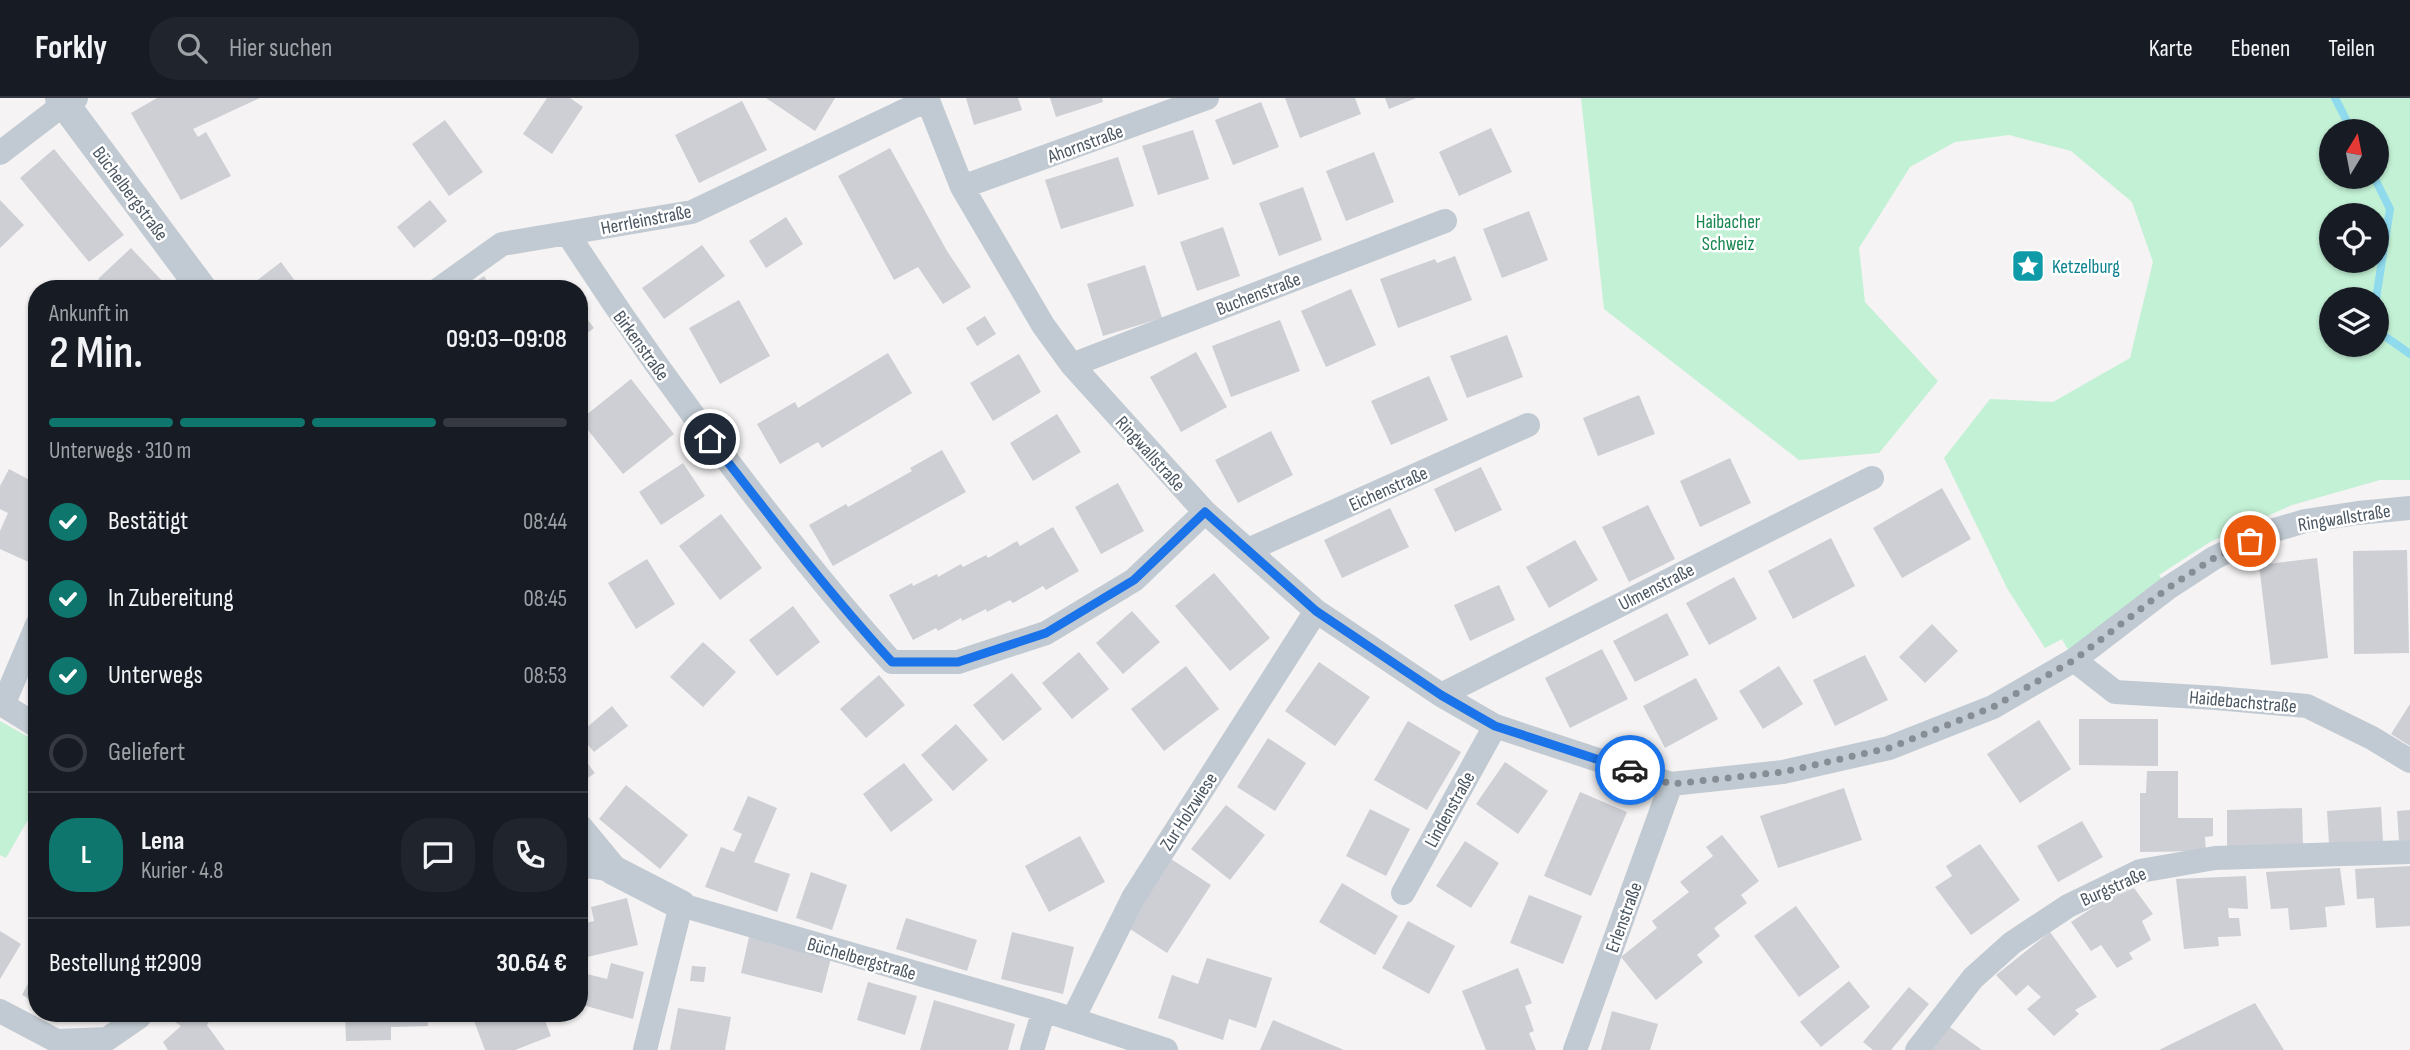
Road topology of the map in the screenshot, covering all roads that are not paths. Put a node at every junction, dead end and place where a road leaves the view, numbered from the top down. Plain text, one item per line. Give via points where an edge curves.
1 (1207, 98) edge
2 (927, 99) edge
3 (67, 100) edge
4 (0, 153) edge
5 (962, 187) junction
6 (1445, 222) dead end
7 (569, 234) junction
8 (196, 280) edge
9 (452, 280) edge
10 (1072, 365) junction
11 (1528, 425) dead end
12 (1872, 478) dead end
13 (2410, 509) edge
14 (1205, 512) junction
15 (1248, 550) junction
16 (1316, 611) junction
17 (28, 645) edge
18 (2074, 660) junction
19 (1441, 695) junction
20 (2, 704) edge
21 (28, 720) edge
22 (1495, 726) junction
23 (2410, 761) edge
24 (1671, 784) junction
25 (588, 840) edge
26 (2410, 852) edge
27 (588, 866) edge
28 (613, 870) junction
29 (1403, 893) dead end
30 (681, 905) junction
31 (1044, 1010) junction
32 (0, 1011) edge
33 (1073, 1019) junction
34 (132, 1022) edge
35 (645, 1050) edge
36 (1032, 1050) edge
37 (1167, 1050) edge
38 (1575, 1050) edge
39 (1917, 1050) edge

1 - 5 street, Ahornstraße
2 - 5 street, Ringwallstraße
2 - 7 street, Herrleinstraße via 692,212
3 - 4 street
3 - 8 street, Büchelbergstraße
5 - 10 street, Ringwallstraße via 1043,325
6 - 10 street, Buchenstraße
7 - 9 street, Herrleinstraße via 502,244
7 - 14 street, Birkenstraße via 710,439 805,562 892,662 958,662 1046,633 1134,580
10 - 14 street, Ringwallstraße
11 - 15 street, Eichenstraße
12 - 19 street, Ulmenstraße
13 - 18 street, Ringwallstraße via 2305,521 2268,532 2214,558 2168,588
14 - 15 street, Ringwallstraße
15 - 16 street, Ringwallstraße
16 - 19 street, Ringwallstraße
16 - 33 street, Zur Holzwiese via 1133,898
17 - 20 street
18 - 23 street, Haidebachstraße via 2115,692 2307,706
18 - 24 street, Ringwallstraße via 1993,707 1889,748 1783,772
19 - 22 street, Ringwallstraße
20 - 21 street
22 - 24 street, Ringwallstraße
22 - 29 street, Lindenstraße
24 - 38 street, Erlenstraße
25 - 28 street, Büchelbergstraße
26 - 39 street, Burgstraße via 2215,858 2140,871 2068,906 2012,943 1973,978
27 - 28 street
28 - 30 street, Büchelbergstraße
30 - 31 street, Büchelbergstraße
30 - 35 street
31 - 33 street, Büchelbergstraße
31 - 36 street
32 - 34 street via 57,1041 107,1039
33 - 37 street, Büchelbergstraße

